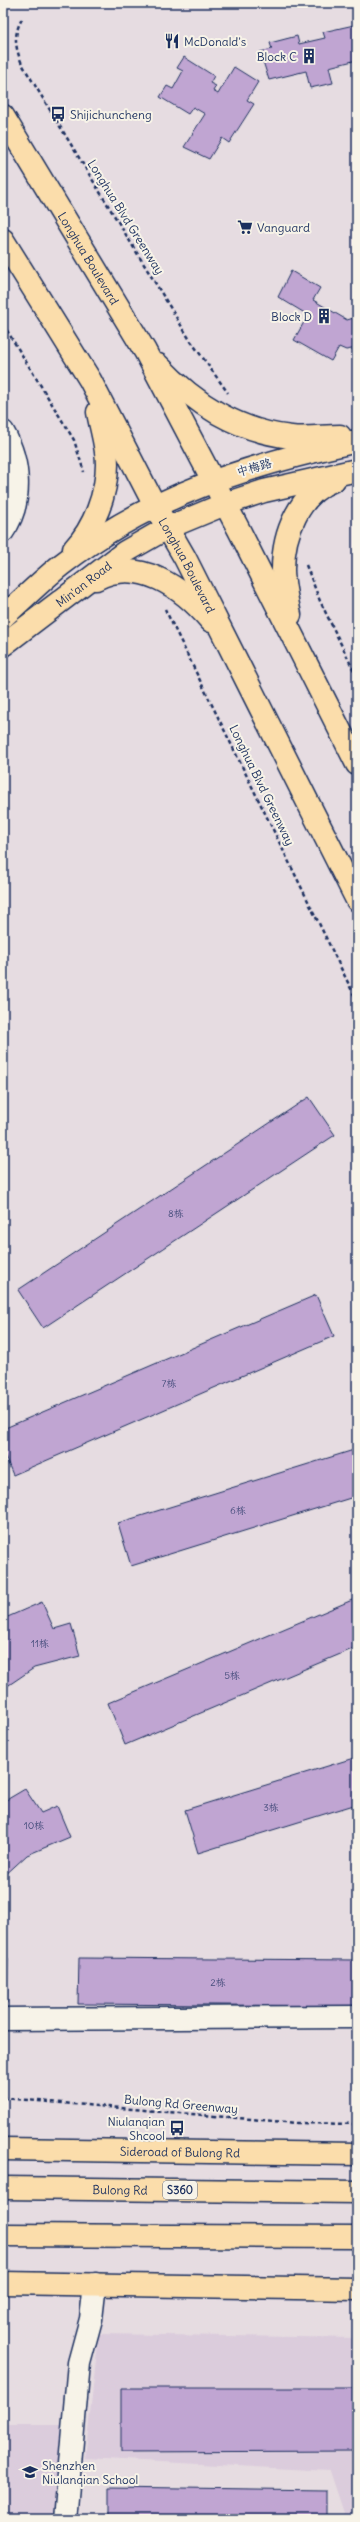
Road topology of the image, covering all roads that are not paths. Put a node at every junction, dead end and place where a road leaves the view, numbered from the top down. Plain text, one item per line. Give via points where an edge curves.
1 (3, 116) edge
2 (3, 240) edge
3 (144, 351) junction
4 (90, 380) junction
5 (3, 432) edge
6 (357, 435) edge
7 (357, 441) edge
8 (356, 471) edge
9 (212, 480) junction
10 (225, 504) junction
11 (155, 506) junction
12 (168, 528) junction
13 (3, 531) edge
14 (27, 595) junction
15 (52, 606) junction
16 (3, 617) edge
17 (228, 641) junction
18 (295, 642) junction
19 (3, 645) edge
20 (357, 764) edge
21 (357, 900) edge
22 (357, 2017) edge
23 (3, 2019) edge
24 (3, 2148) edge
25 (357, 2154) edge
26 (3, 2188) edge
27 (357, 2192) edge
28 (3, 2235) edge
29 (357, 2237) edge
30 (3, 2283) edge
31 (95, 2284) junction
32 (357, 2288) edge
33 (65, 2519) edge

1 - 3 main road, Longhua Boulevard
2 - 4 main road, Longhua Boulevard
3 - 6 main road via 193,396 244,428 292,438
3 - 9 main road, Longhua Boulevard
4 - 11 main road, Longhua Boulevard
4 - 14 main road via 107,465 96,517 81,541
5 - 13 street via 14,458 17,484 15,503
7 - 9 main road, 中梅路 via 252,467
8 - 10 main road via 270,489
8 - 18 main road via 328,482 310,496 298,510 289,528 283,570
9 - 10 main road, Longhua Boulevard
9 - 11 main road, 中梅路
10 - 12 main road
10 - 18 main road, Longhua Boulevard
11 - 12 main road, Longhua Boulevard
11 - 14 main road via 104,535 61,565
12 - 15 main road, Min'an Road via 125,552
12 - 17 main road, Longhua Boulevard
14 - 16 main road
15 - 17 main road via 97,578 116,571 145,572 166,582 184,595 204,612
15 - 19 main road, Min'an Road
17 - 21 main road, Longhua Boulevard
18 - 20 main road, Longhua Boulevard
22 - 23 street
24 - 25 main road, Sideroad of Bulong Rd
26 - 27 main road, Bulong Rd / S360
28 - 29 main road
30 - 31 main road
31 - 32 main road
31 - 33 street via 91,2320 79,2362

